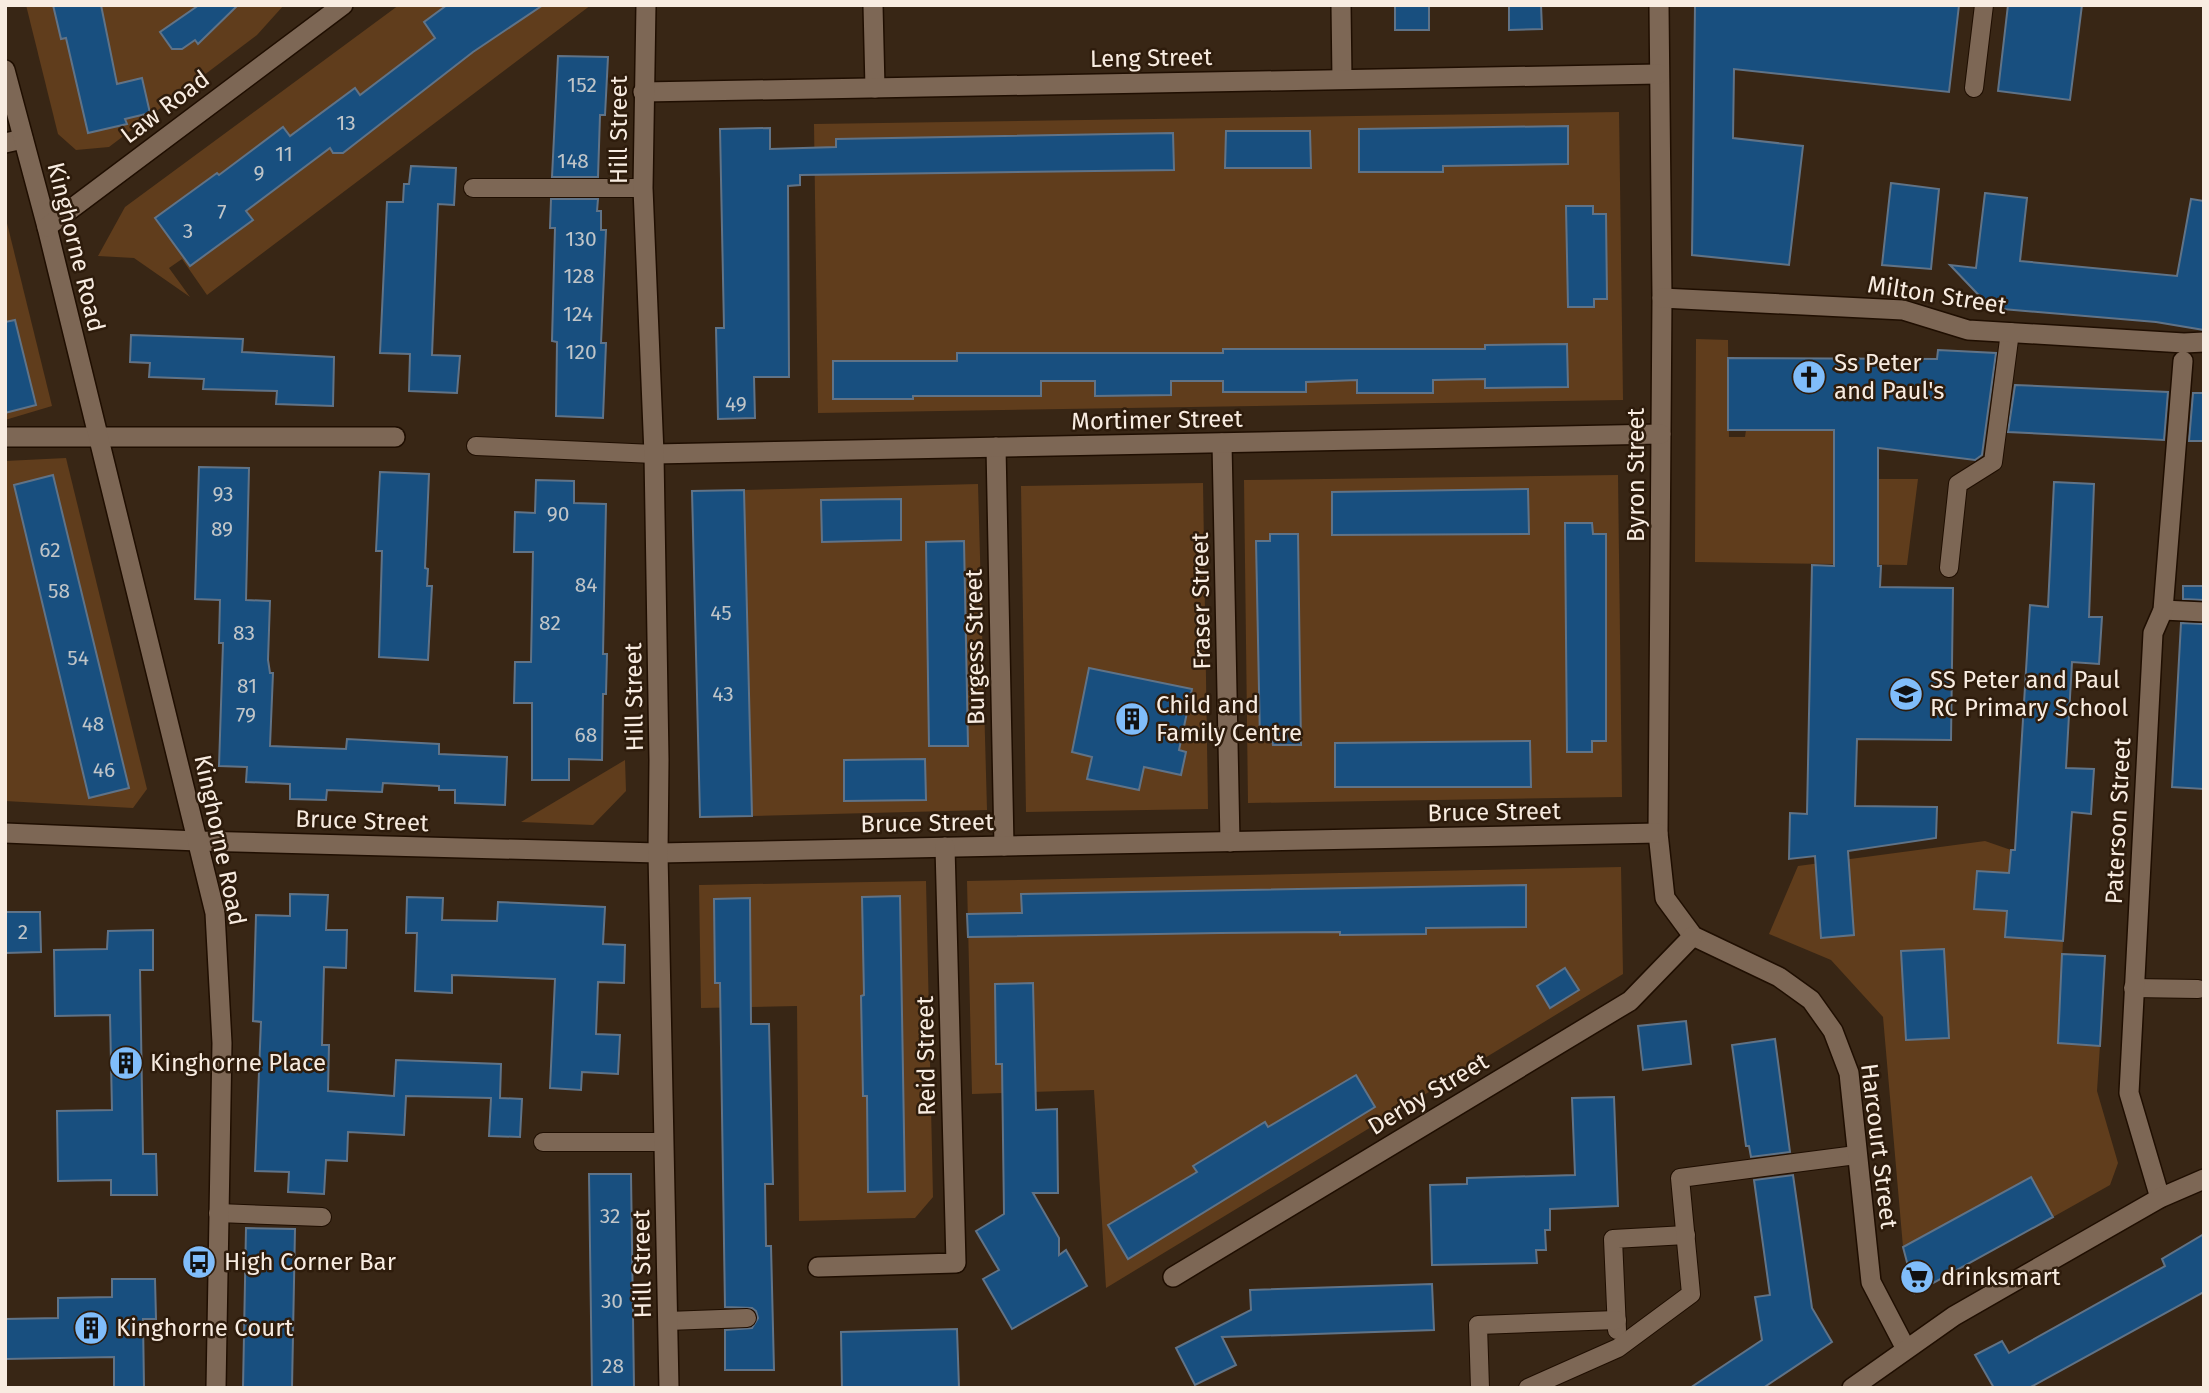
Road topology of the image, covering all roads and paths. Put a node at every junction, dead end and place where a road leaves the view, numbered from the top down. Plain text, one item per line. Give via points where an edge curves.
1 (321, 5) edge
2 (343, 5) edge
3 (646, 5) edge
4 (873, 5) edge
5 (1341, 5) edge
6 (1659, 5) edge
7 (1984, 5) edge
8 (312, 27) junction
9 (5, 70) edge
10 (1659, 74) junction
11 (1342, 79) junction
12 (875, 88) junction
13 (1974, 88) dead end
14 (643, 92) junction
15 (14, 141) edge
16 (473, 188) dead end
17 (643, 188) junction
18 (47, 227) junction
19 (1662, 298) junction
20 (2010, 332) junction
21 (2204, 342) edge
22 (2183, 361) dead end
23 (1661, 434) junction
24 (5, 437) edge
25 (99, 437) junction
26 (396, 438) dead end
27 (1222, 443) junction
28 (476, 446) dead end
29 (996, 447) junction
30 (654, 454) junction
31 (1949, 568) dead end
32 (2163, 610) junction
33 (2204, 612) edge
34 (5, 833) edge
35 (1658, 834) junction
36 (198, 841) junction
37 (1230, 842) junction
38 (1004, 846) junction
39 (945, 847) junction
40 (658, 853) junction
41 (1693, 936) junction
42 (2133, 988) junction
43 (2198, 989) dead end
44 (543, 1142) dead end
45 (664, 1142) junction
46 (1856, 1155) junction
47 (2204, 1179) edge
48 (2160, 1198) junction
49 (218, 1213) junction
50 (322, 1217) dead end
51 (1686, 1235) junction
52 (818, 1267) dead end
53 (1173, 1277) dead end
54 (747, 1318) dead end
55 (1617, 1320) junction
56 (668, 1321) junction
57 (1618, 1348) junction
58 (1906, 1349) junction
59 (1861, 1385) edge
60 (216, 1388) edge
61 (669, 1388) edge
62 (1480, 1388) edge
63 (1528, 1388) edge

1 - 8 street
2 - 8 street, Law Road
3 - 14 street, Hill Street
4 - 12 street
5 - 11 street
6 - 10 street, Byron Street
7 - 13 lane
8 - 18 street, Law Road
9 - 15 street, Kinghorne Road
10 - 11 street, Leng Street
10 - 19 street, Byron Street
11 - 12 street, Leng Street
12 - 14 street, Leng Street
14 - 17 street, Hill Street
15 - 18 street, Kinghorne Road
16 - 17 lane
17 - 30 street, Hill Street
18 - 25 street, Kinghorne Road
19 - 20 street, Milton Street via 1903,310 1968,330
19 - 23 street, Byron Street
20 - 21 street, Milton Street
20 - 31 lane via 1993,462 1958,484
22 - 32 street, Paterson Street
23 - 27 street, Mortimer Street
23 - 35 street, Byron Street
24 - 25 street
25 - 26 street
25 - 36 street, Kinghorne Road
27 - 29 street, Mortimer Street
27 - 37 street, Fraser Street
28 - 30 lane
29 - 30 street, Mortimer Street
29 - 38 street, Burgess Street
30 - 40 street, Hill Street
32 - 33 street
32 - 42 street, Paterson Street via 2152,633
34 - 36 street, Bruce Street
35 - 37 street, Bruce Street
35 - 41 street, Byron Street via 1665,898
36 - 40 street, Bruce Street
36 - 49 street, Kinghorne Road via 215,913 222,1043
37 - 38 street, Bruce Street
38 - 39 street, Bruce Street
39 - 40 street, Bruce Street
39 - 52 street, Reid Street via 956,1263
40 - 45 street, Hill Street
41 - 46 street, Harcourt Street via 1779,977 1811,1000 1833,1031 1849,1073
41 - 53 street, Derby Street via 1630,1001
42 - 43 lane
42 - 48 street, Paterson Street via 2129,1093
44 - 45 lane
45 - 56 street, Hill Street
46 - 51 lane via 1680,1178
46 - 58 street, Harcourt Street via 1871,1282
47 - 48 street
48 - 58 street via 1954,1316
49 - 50 lane
49 - 60 street, Kinghorne Road
51 - 55 lane via 1613,1239
51 - 57 lane via 1691,1294
54 - 56 lane
55 - 57 lane
55 - 62 lane via 1478,1325
56 - 61 street, Hill Street
57 - 63 lane
58 - 59 street

